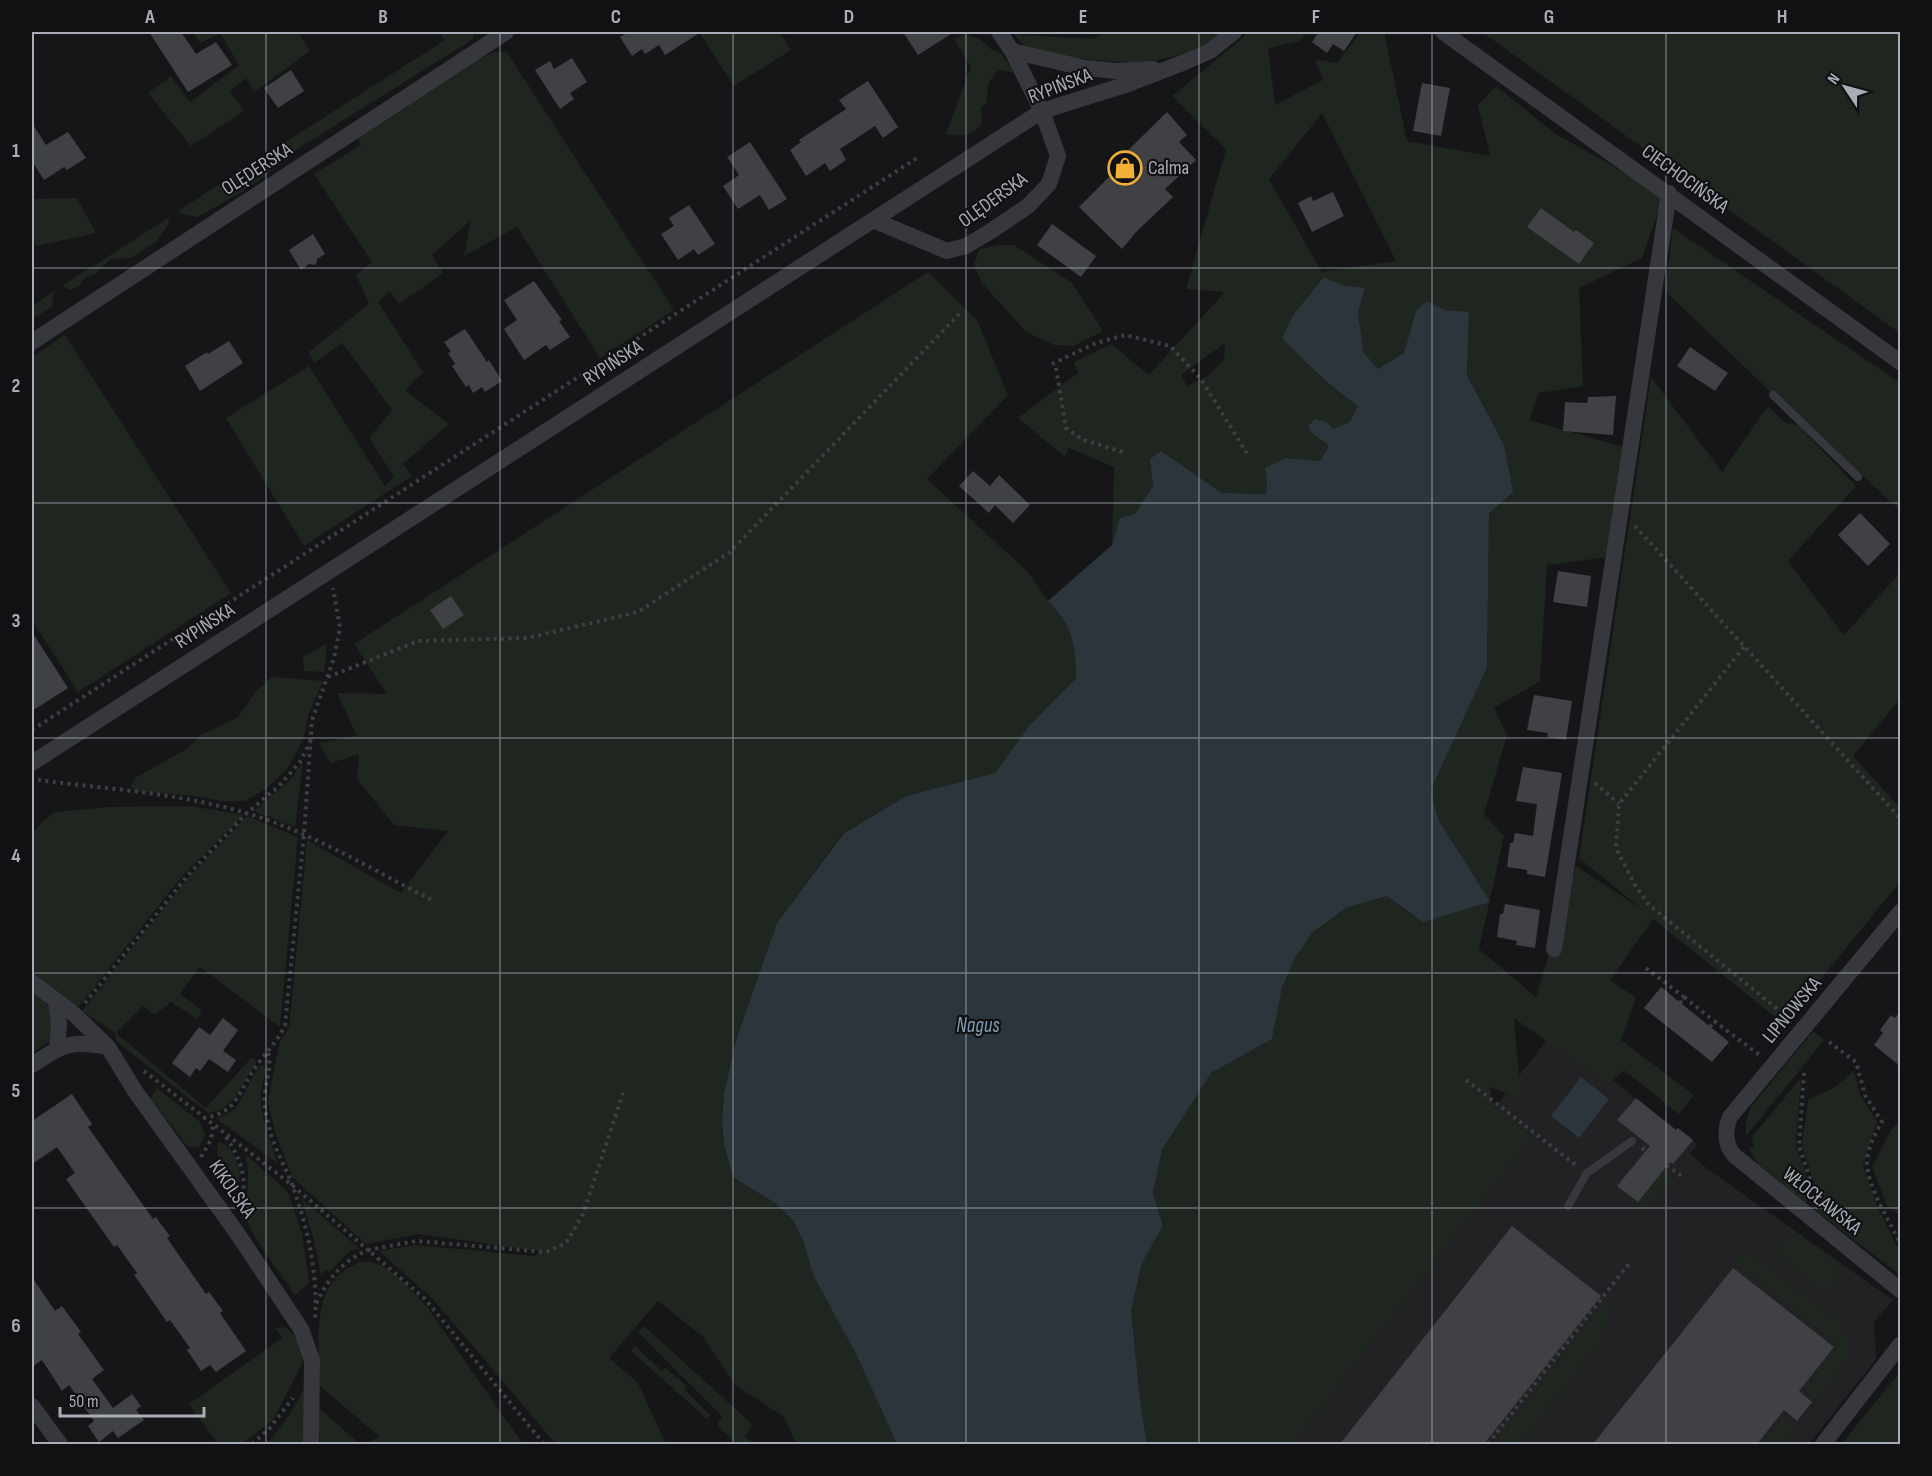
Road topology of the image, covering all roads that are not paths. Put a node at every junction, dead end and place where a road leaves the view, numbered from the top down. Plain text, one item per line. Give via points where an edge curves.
1 (506, 32) edge
2 (999, 32) edge
3 (1234, 32) edge
4 (1443, 32) edge
5 (1012, 51) junction
6 (1165, 69) junction
7 (1042, 111) junction
8 (1669, 193) junction
9 (873, 220) junction
10 (32, 342) edge
11 (1900, 362) edge
12 (1773, 395) dead end
13 (1858, 477) dead end
14 (32, 763) edge
15 (1900, 912) edge
16 (1554, 949) dead end
17 (32, 982) edge
18 (56, 1001) junction
19 (108, 1047) junction
20 (57, 1048) junction
21 (32, 1065) edge
22 (1726, 1138) joint
23 (1632, 1141) road end
24 (1568, 1206) dead end
25 (1900, 1290) edge
26 (1900, 1345) edge
27 (32, 1406) edge
28 (60, 1444) edge
29 (311, 1444) edge
30 (1823, 1444) edge

1 - 10 street, OLĘDERSKA
2 - 5 street, OLĘDERSKA
3 - 6 street, RYPIŃSKA via 1210,51
4 - 8 street, CIECHOCIŃSKA
5 - 6 street via 1085,68
5 - 7 street, OLĘDERSKA
6 - 7 street, RYPIŃSKA
7 - 9 street, RYPIŃSKA
7 - 9 street, OLĘDERSKA via 1058,156 1049,184 1028,206 991,231 966,246 948,251
8 - 11 street, CIECHOCIŃSKA
8 - 16 street
9 - 14 street, RYPIŃSKA
12 - 13 lane
15 - 22 street, LIPNOWSKA via 1730,1117
17 - 18 street, KIKOLSKA
18 - 19 street, KIKOLSKA
18 - 20 street
19 - 20 street via 73,1043
19 - 29 street, KIKOLSKA via 301,1329 312,1366
20 - 21 street
22 - 25 street, WŁOCŁAWSKA via 1735,1156
23 - 24 lane via 1587,1173
26 - 30 street
27 - 28 street

